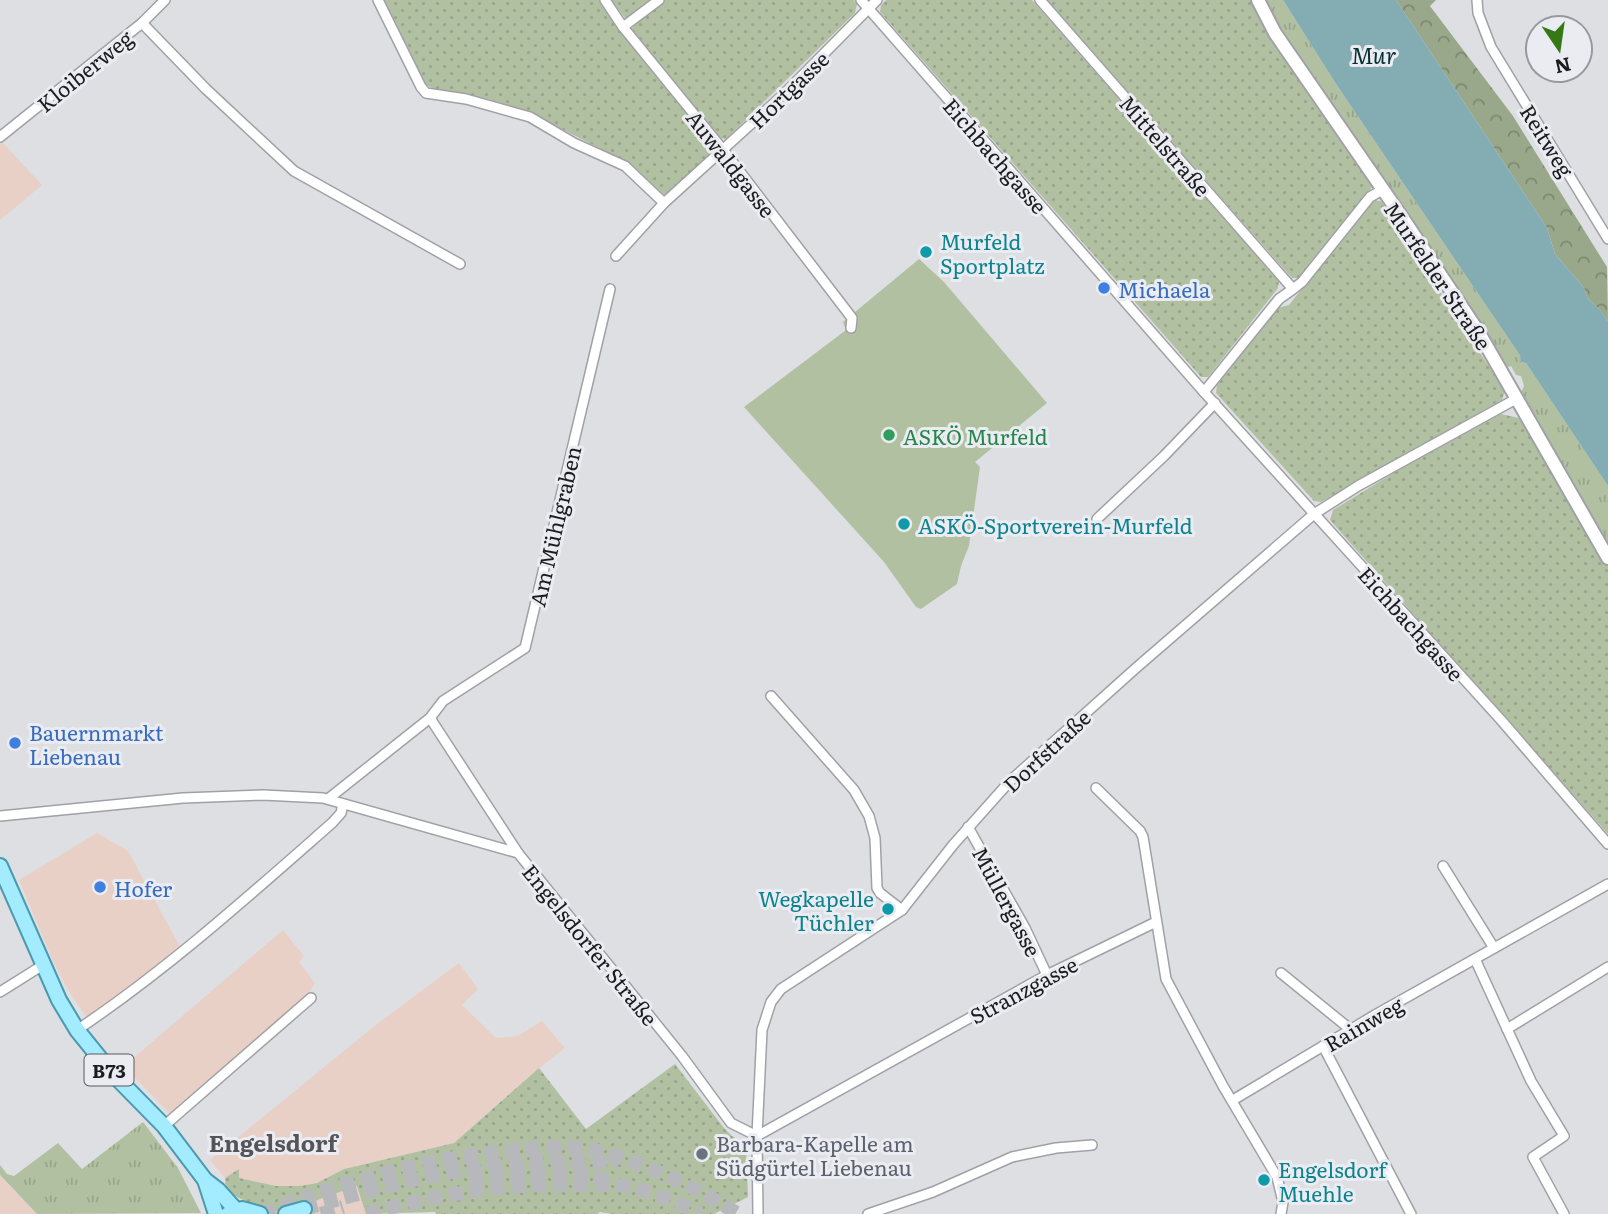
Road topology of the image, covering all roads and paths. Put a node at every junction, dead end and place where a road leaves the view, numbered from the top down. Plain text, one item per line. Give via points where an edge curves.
1 (165, 0) edge
2 (378, 0) edge
3 (605, 0) edge
4 (659, 0) edge
5 (861, 0) edge
6 (877, 0) edge
7 (1040, 0) edge
8 (1258, 0) edge
9 (1477, 0) edge
10 (869, 9) junction
11 (142, 23) junction
12 (623, 27) junction
13 (0, 137) edge
14 (724, 151) junction
15 (1382, 190) junction
16 (664, 204) junction
17 (1608, 239) edge
18 (617, 256) dead end
19 (460, 264) dead end
20 (610, 289) dead end
21 (1293, 289) junction
22 (851, 328) dead end
23 (1204, 392) junction
24 (1516, 399) junction
25 (1215, 403) junction
26 (1314, 514) junction
27 (1097, 519) dead end
28 (1608, 558) edge
29 (771, 696) dead end
30 (430, 718) junction
31 (1096, 788) dead end
32 (328, 799) junction
33 (343, 804) junction
34 (0, 816) edge
35 (968, 827) junction
36 (1608, 844) edge
37 (518, 853) junction
38 (0, 866) edge
39 (1443, 866) dead end
40 (1608, 884) edge
41 (902, 910) junction
42 (1156, 922) junction
43 (1494, 948) junction
44 (1475, 959) junction
45 (43, 965) junction
46 (1608, 967) edge
47 (1281, 973) dead end
48 (1047, 975) junction
49 (0, 992) edge
50 (311, 998) dead end
51 (83, 1026) junction
52 (1350, 1029) junction
53 (1507, 1029) junction
54 (1323, 1046) junction
55 (1233, 1100) junction
56 (164, 1126) junction
57 (757, 1136) junction
58 (1092, 1144) dead end
59 (205, 1180) junction
60 (304, 1209) dead end
61 (232, 1212) edge
62 (216, 1214) edge
63 (260, 1214) edge
64 (286, 1214) edge
65 (758, 1214) edge
66 (868, 1214) edge
67 (1282, 1214) edge
68 (1411, 1214) edge
69 (1564, 1214) edge

1 - 11 street, Kloiberweg
2 - 16 street via 426,93 530,117 625,166
3 - 12 street, Auwaldgasse
4 - 12 street
5 - 10 street, Eichbachgasse
6 - 10 street, Hortgasse
7 - 21 street, Mittelstraße
8 - 15 street, Murfelder Straße via 1275,33
9 - 17 street, Reitweg via 1491,47
10 - 14 street, Hortgasse
10 - 23 street, Eichbachgasse
11 - 13 street, Kloiberweg
11 - 19 street via 293,171
12 - 14 street, Auwaldgasse
14 - 16 street, Hortgasse
14 - 22 street, Auwaldgasse via 852,318
15 - 21 street via 1370,197
15 - 24 street, Murfelder Straße via 1478,331
16 - 18 street
20 - 30 street, Am Mühlgraben via 525,648 443,701
21 - 23 street via 1279,299
23 - 25 street, Eichbachgasse
24 - 26 street, Dorfstraße
24 - 28 street, Murfelder Straße
25 - 26 street, Eichbachgasse
25 - 27 street
26 - 35 street, Dorfstraße via 1010,781
26 - 36 street, Eichbachgasse
29 - 41 street via 854,790 873,827 877,888
30 - 32 street, Am Mühlgraben
30 - 37 street
31 - 42 street via 1140,831
32 - 33 street, Engelsdorfer Straße
32 - 34 street, Engelsdorfer Straße via 263,795 183,798
33 - 37 street, Engelsdorfer Straße
33 - 51 street via 332,823 221,920
35 - 41 street, Dorfstraße
35 - 48 street, Müllergasse
37 - 57 street, Engelsdorfer Straße via 732,1123
38 - 45 main road, B73
39 - 43 street
40 - 43 street, Rainweg
41 - 57 street, Dorfstraße via 781,989 771,1002 762,1030
42 - 48 street, Stranzgasse
42 - 55 street via 1166,979
43 - 44 street, Rainweg
44 - 52 street, Rainweg
44 - 53 street
45 - 49 street
45 - 51 main road, B73 via 59,1000
46 - 53 street
47 - 52 street
48 - 57 street, Stranzgasse
50 - 56 street
51 - 56 main road, B73 via 111,1072
52 - 54 street, Rainweg
53 - 69 street via 1564,1136 1532,1157
54 - 55 street, Rainweg
54 - 68 street
55 - 67 street via 1278,1181
56 - 59 main road, B73
57 - 65 street, Dorfstraße
58 - 66 street via 1013,1157
59 - 61 main road, B73
59 - 62 main road, B73
60 - 64 main road
61 - 63 main road, B73

